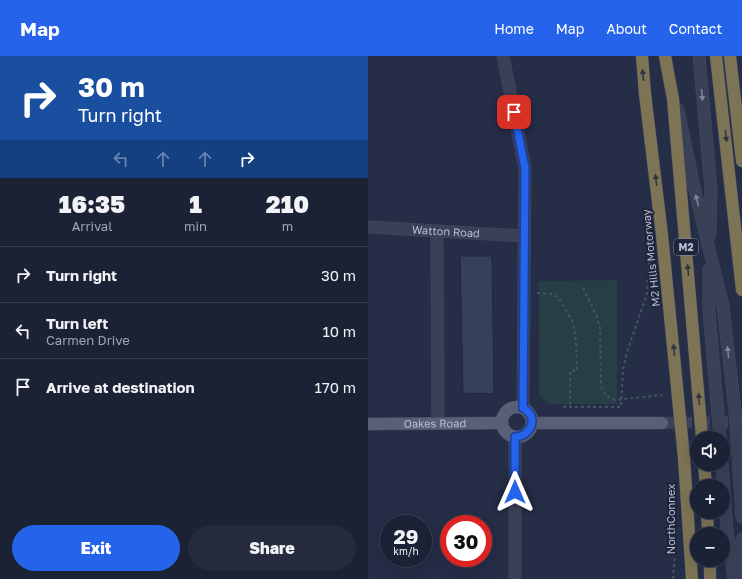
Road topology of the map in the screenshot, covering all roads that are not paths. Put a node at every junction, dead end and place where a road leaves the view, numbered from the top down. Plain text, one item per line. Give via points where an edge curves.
1 (503, 56) edge
2 (642, 56) edge
3 (666, 56) edge
4 (699, 56) edge
5 (716, 56) edge
6 (730, 56) edge
7 (742, 161) edge
8 (368, 227) edge
9 (437, 231) junction
10 (524, 236) junction
11 (710, 251) junction
12 (742, 290) edge
13 (523, 408) junction
14 (438, 423) junction
15 (502, 423) junction
16 (532, 423) junction
17 (662, 423) tunnel mouth
18 (368, 424) edge
19 (701, 431) edge
20 (719, 431) edge
21 (515, 437) junction
22 (684, 458) junction
23 (723, 471) edge
24 (742, 517) edge
25 (742, 539) edge
26 (710, 567) edge
27 (515, 579) edge
28 (684, 579) edge
29 (692, 579) edge
30 (710, 579) edge
31 (734, 579) edge
32 (738, 579) edge

1 - 10 street via 525,168
22 -> 2 highway, M2 Hills Motorway / M2
11 -> 3 street, M2
19 -> 3 highway, M2 via 673,99
4 -> 11 street, M2 via 711,189
5 -> 12 highway
6 - 7 highway
8 - 9 street, Watton Road
9 - 10 street, Watton Road
9 - 14 street
10 - 13 street
11 - 20 street, M2 via 709,311
24 -> 11 street, M2 via 735,411 723,306
13 - 15 main road via 511,408 503,415
13 - 16 main road via 529,413
14 - 15 main road, Oakes Road
14 - 18 main road, Oakes Road
15 - 21 main road via 504,430
16 - 17 main road
16 - 21 main road via 527,434
21 - 27 street
22 - 28 highway, NorthConnex
22 - 29 highway, M2
23 - 31 street
25 - 32 street
26 - 30 highway

